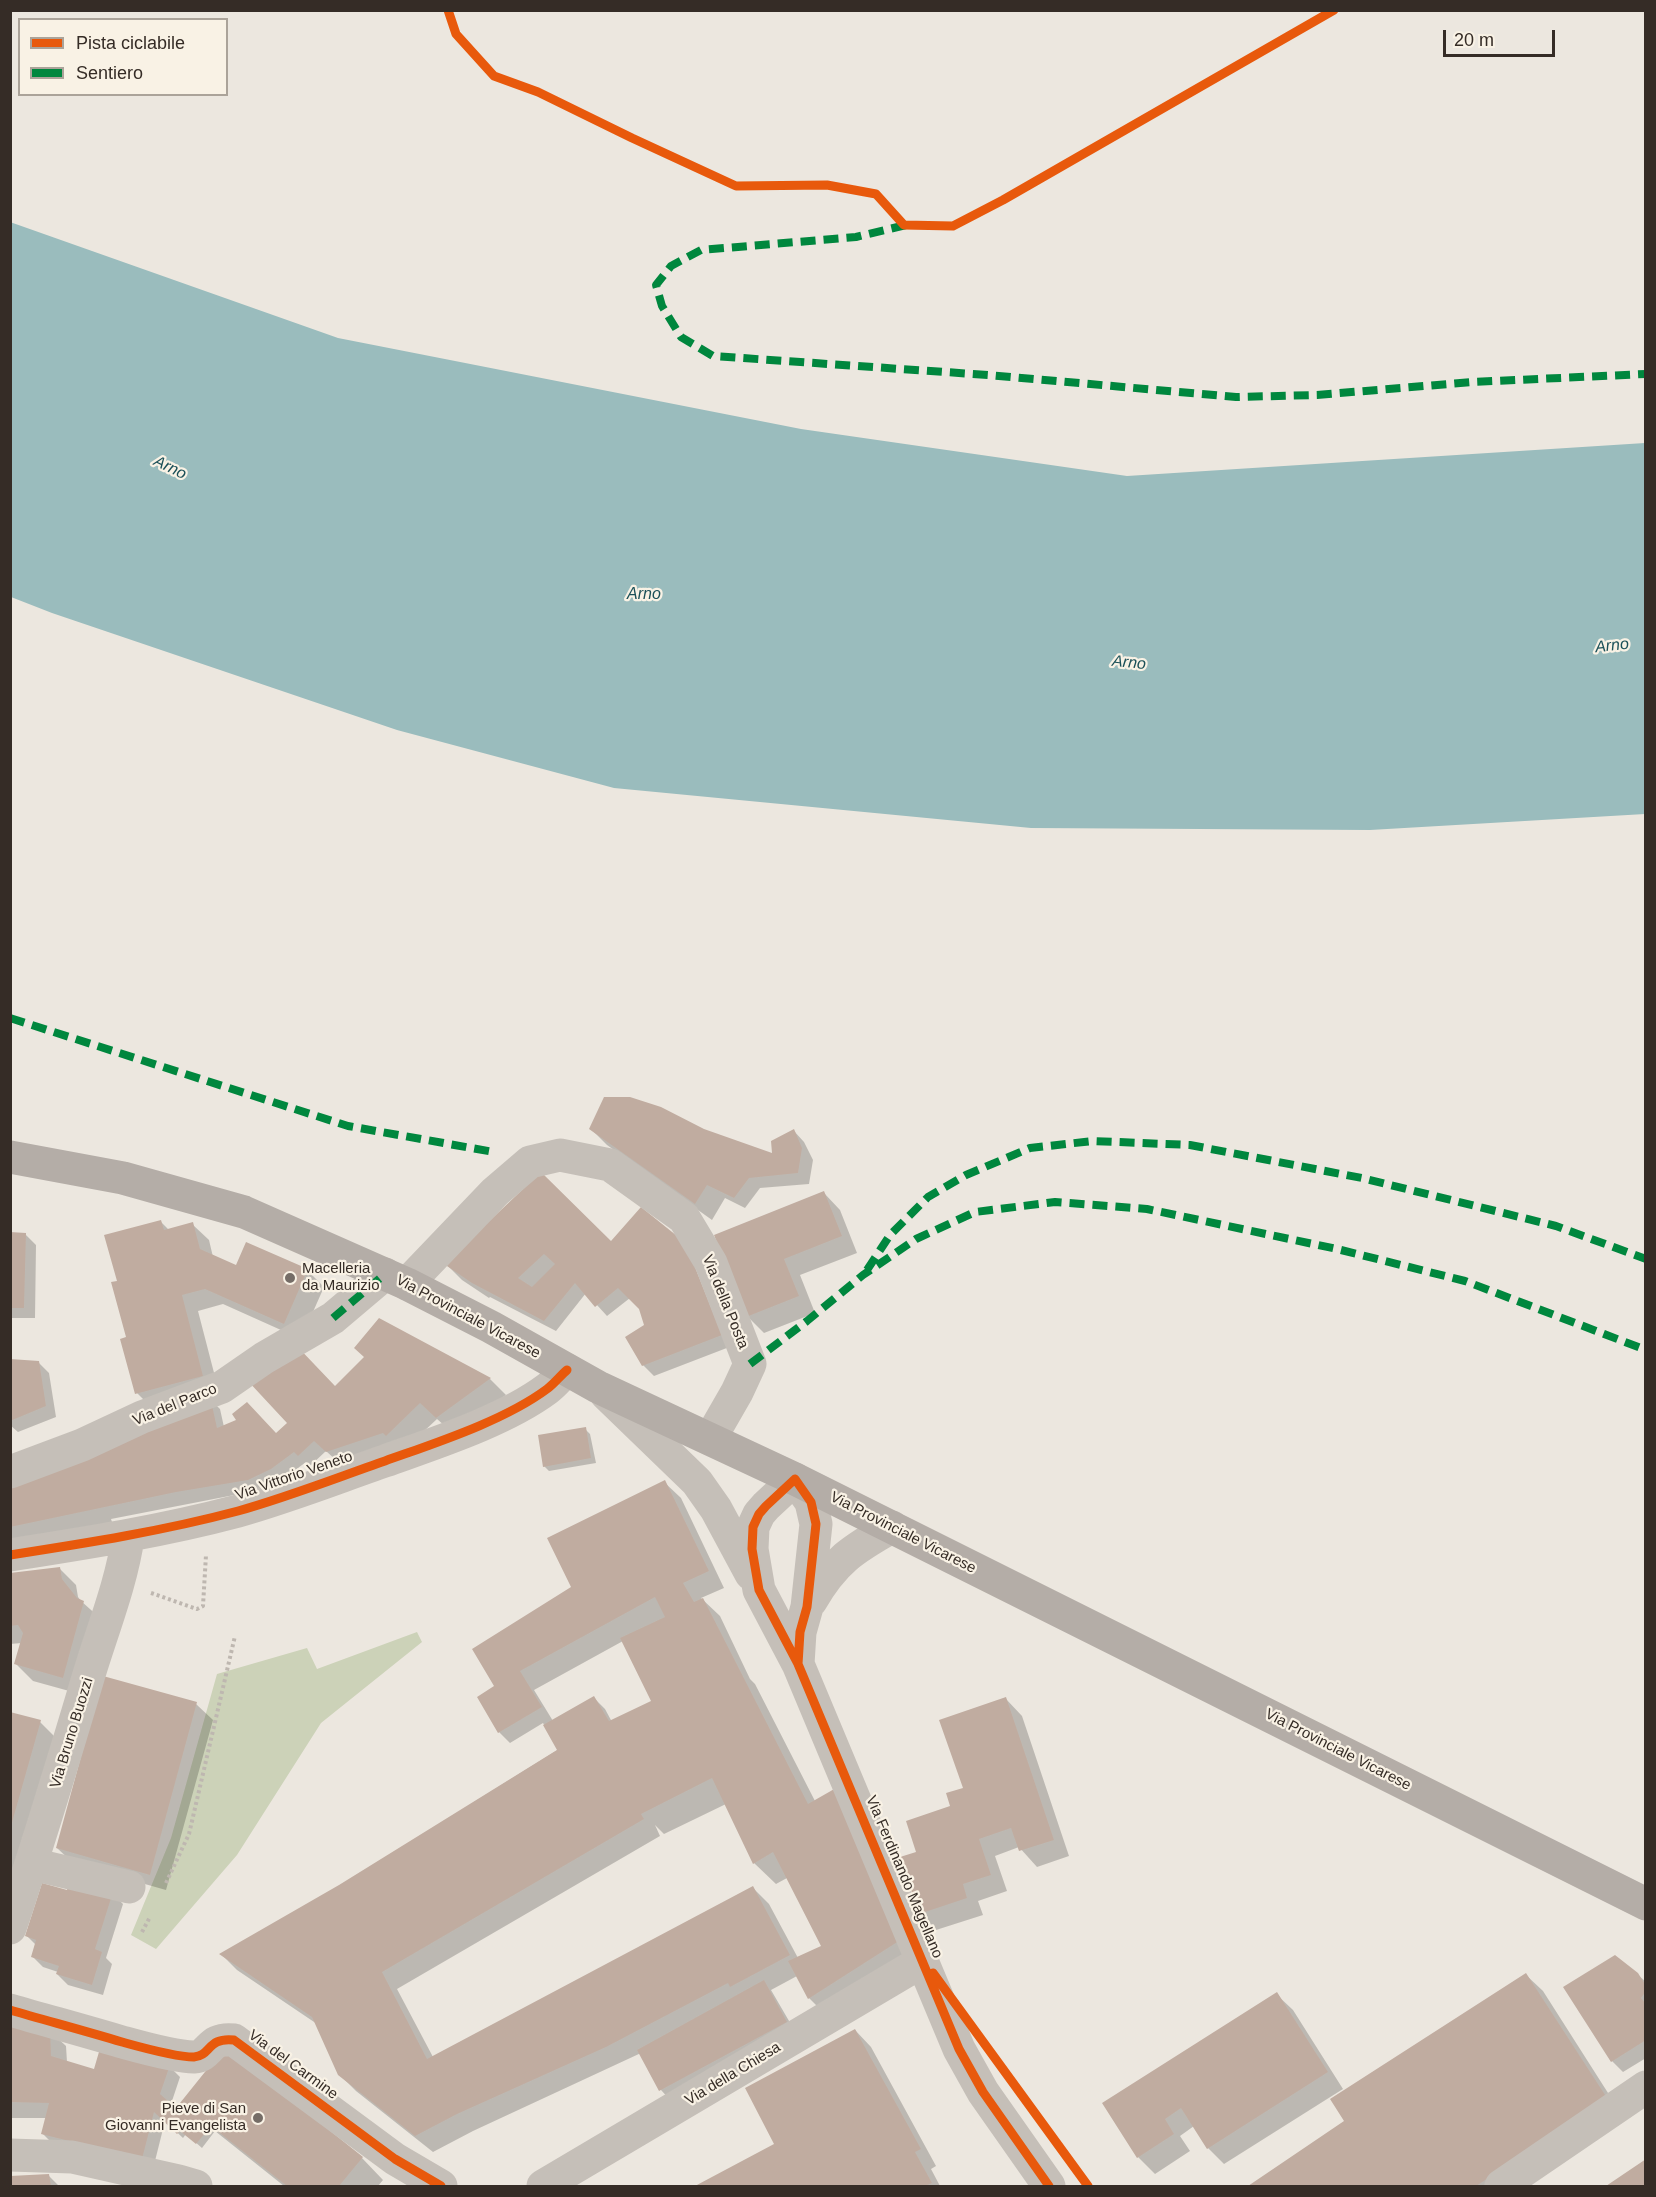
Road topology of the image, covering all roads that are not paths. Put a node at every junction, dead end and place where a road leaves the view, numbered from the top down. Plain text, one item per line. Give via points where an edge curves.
1 (10, 1158) edge
2 (396, 1279) junction
3 (567, 1370) junction
4 (598, 1387) junction
5 (710, 1439) junction
6 (10, 1472) edge
7 (795, 1479) junction
8 (892, 1527) junction
9 (128, 1537) junction
10 (10, 1555) edge
11 (759, 1590) junction
12 (807, 1607) junction
13 (798, 1664) junction
14 (32, 1864) junction
15 (145, 1890) road end
16 (1646, 1904) edge
17 (10, 1928) edge
18 (923, 1961) junction
19 (10, 2010) edge
20 (1646, 2087) edge
21 (10, 2155) edge
22 (196, 2187) edge
23 (441, 2187) edge
24 (543, 2187) edge
25 (1049, 2187) edge
26 (1501, 2187) edge

1 - 2 main road, Via Provinciale Vicarese via 123,1178 244,1212
2 - 3 main road, Via Provinciale Vicarese
2 - 5 street, Via della Posta via 530,1162 560,1155 610,1166 684,1218 711,1263 750,1364
2 - 6 street, Via del Parco via 222,1387
3 - 4 main road, Via Provinciale Vicarese
3 - 9 street, Via Vittorio Veneto via 548,1389 523,1404 420,1449 239,1510
4 - 5 main road, Via Provinciale Vicarese
4 - 11 street via 697,1482 716,1509
5 - 7 main road, Via Provinciale Vicarese
7 - 8 main road, Via Provinciale Vicarese
7 - 11 street via 766,1506 753,1527 752,1549
7 - 12 street via 811,1502 816,1524
8 - 12 street via 832,1568
8 - 16 main road, Via Provinciale Vicarese
9 - 10 street, Via Vittorio Veneto
9 - 14 street, Via Bruno Buozzi
11 - 13 street, Via Ferdinando Magellano
12 - 13 street via 800,1632
13 - 18 street, Via Ferdinando Magellano
14 - 15 street
14 - 17 street, Via Bruno Buozzi
18 - 24 street, Via della Chiesa
18 - 25 street, Via Ferdinando Magellano via 959,2049
19 - 23 street, Via del Carmine via 151,2050 196,2057 214,2042 234,2040 395,2159
20 - 26 street
21 - 22 street via 72,2157

